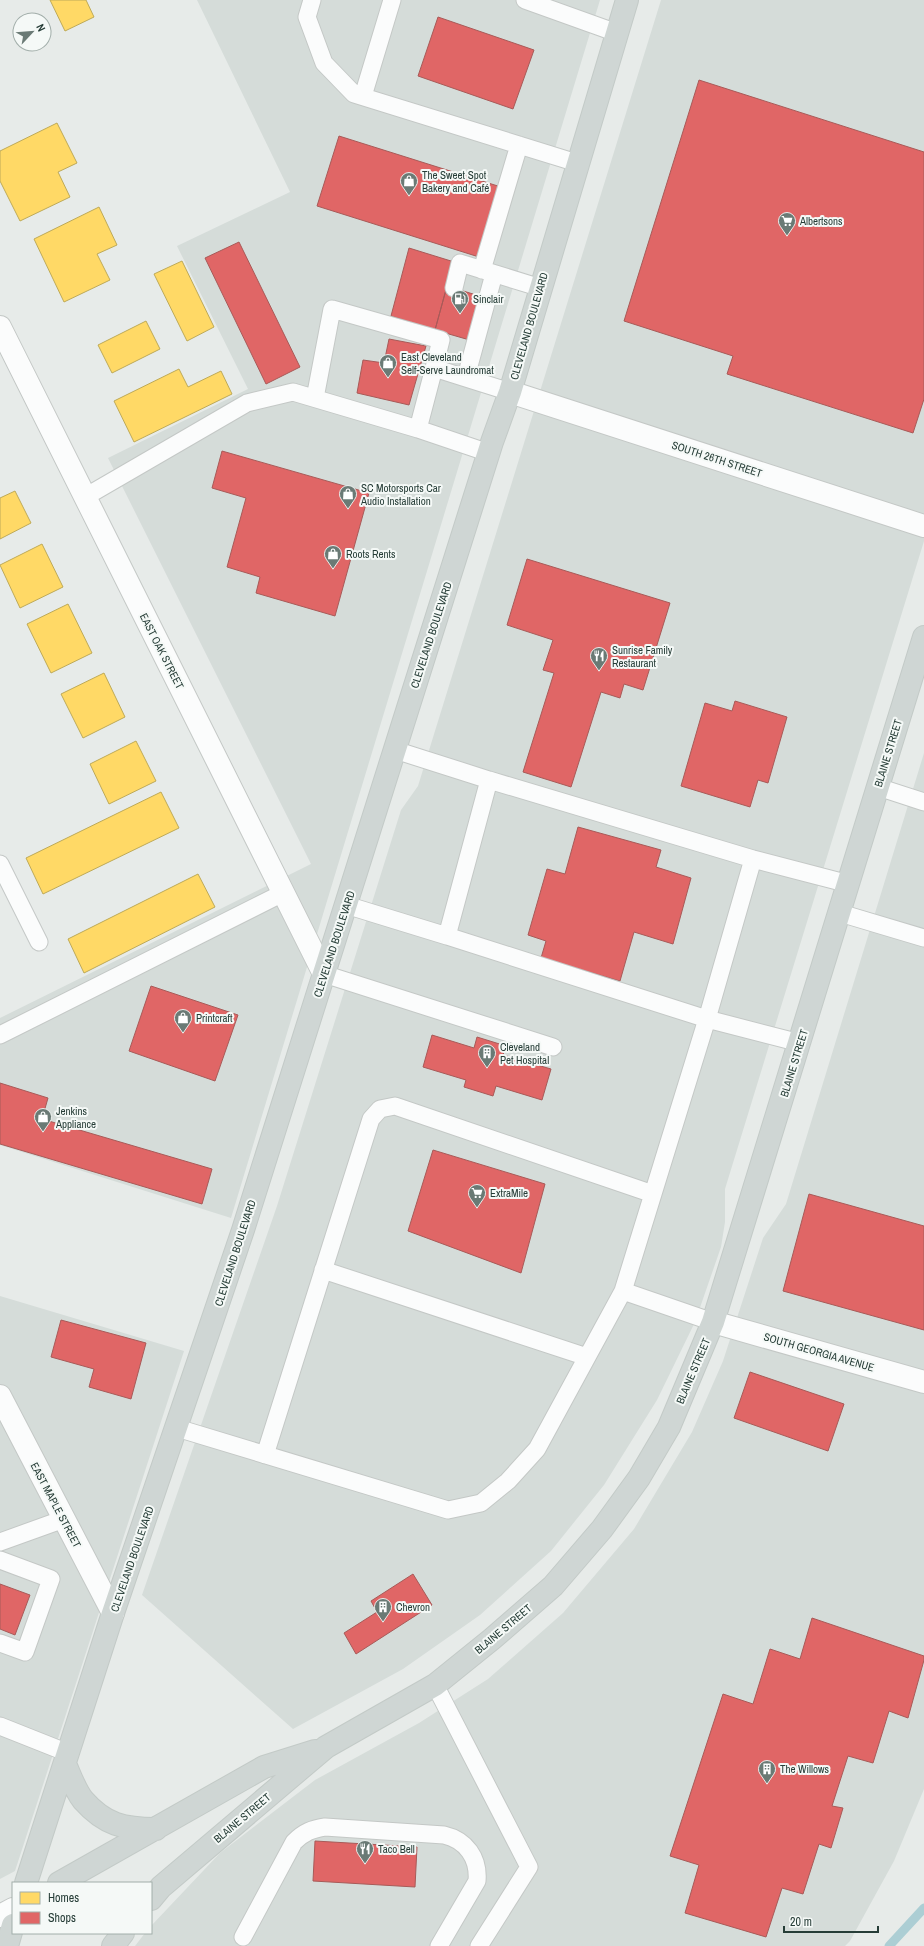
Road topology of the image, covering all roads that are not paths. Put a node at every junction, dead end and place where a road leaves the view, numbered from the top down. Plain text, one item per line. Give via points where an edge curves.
1 (312, 0) edge
2 (392, 0) edge
3 (525, 0) edge
4 (627, 0) edge
5 (617, 33) junction
6 (362, 96) junction
7 (519, 145) junction
8 (578, 163) junction
9 (488, 272) junction
10 (454, 288) dead end
11 (540, 288) junction
12 (0, 328) edge
13 (434, 368) junction
14 (466, 377) junction
15 (510, 392) junction
16 (315, 398) junction
17 (418, 429) junction
18 (489, 453) junction
19 (85, 497) junction
20 (924, 526) edge
21 (924, 637) edge
22 (395, 750) junction
23 (489, 780) junction
24 (878, 787) junction
25 (924, 802) edge
26 (753, 859) junction
27 (0, 864) edge
28 (849, 884) junction
29 (283, 893) junction
30 (346, 905) junction
31 (840, 913) junction
32 (447, 936) junction
33 (924, 938) edge
34 (39, 942) dead end
35 (324, 974) junction
36 (708, 1019) junction
37 (0, 1035) edge
38 (800, 1043) junction
39 (553, 1047) dead end
40 (653, 1194) junction
41 (323, 1270) junction
42 (623, 1291) junction
43 (713, 1322) junction
44 (587, 1357) junction
45 (924, 1382) edge
46 (0, 1396) edge
47 (177, 1428) junction
48 (264, 1455) junction
49 (64, 1519) junction
50 (0, 1542) edge
51 (0, 1560) edge
52 (113, 1613) junction
53 (0, 1643) edge
54 (435, 1685) junction
55 (0, 1726) edge
56 (326, 1747) junction
57 (66, 1758) junction
58 (156, 1829) junction
59 (26, 1882) edge
60 (61, 1882) edge
61 (152, 1898) edge
62 (12, 1910) edge
63 (0, 1916) edge
64 (12, 1928) edge
65 (122, 1934) edge
66 (243, 1937) dead end
67 (7, 1946) edge
68 (113, 1946) edge
69 (438, 1946) edge
70 (479, 1946) edge

1 - 6 lane via 307,17 324,63 354,94
2 - 6 lane
3 - 5 lane
4 - 5 main road, CLEVELAND BOULEVARD
5 - 8 main road, CLEVELAND BOULEVARD
6 - 7 lane
7 - 8 lane
7 - 9 lane
8 - 11 main road, CLEVELAND BOULEVARD
9 - 10 lane via 460,263
9 - 11 lane
9 - 14 lane
11 - 15 main road, CLEVELAND BOULEVARD
12 - 19 street, EAST OAK STREET
13 - 14 lane
13 - 16 lane via 441,336 332,309
13 - 17 lane
14 - 15 lane
15 - 18 main road, CLEVELAND BOULEVARD
15 - 20 street, SOUTH 26TH STREET
16 - 17 lane
16 - 19 lane via 293,392 247,403
17 - 18 lane
18 - 22 main road, CLEVELAND BOULEVARD
19 - 29 street, EAST OAK STREET
21 - 24 main road, BLAINE STREET
22 - 23 lane
22 - 30 main road, CLEVELAND BOULEVARD
23 - 26 lane
23 - 32 lane
24 - 25 lane
24 - 28 main road, BLAINE STREET
26 - 28 lane
26 - 36 lane
27 - 34 lane
28 - 31 main road, BLAINE STREET
29 - 35 street, EAST OAK STREET
29 - 37 lane
30 - 32 lane
30 - 35 main road, CLEVELAND BOULEVARD
31 - 33 lane
31 - 38 main road, BLAINE STREET
32 - 36 lane
35 - 39 lane
35 - 47 main road, CLEVELAND BOULEVARD via 244,1230
36 - 38 lane
36 - 40 lane
38 - 43 main road, BLAINE STREET
40 - 41 lane via 394,1106 380,1108 372,1119
40 - 42 lane
41 - 44 lane
41 - 48 lane
42 - 43 lane
42 - 44 lane
43 - 45 street, SOUTH GEORGIA AVENUE
43 - 54 main road, BLAINE STREET via 669,1427 639,1478 602,1529 553,1586
44 - 48 lane via 537,1449 508,1481 481,1503 448,1510
46 - 49 street, EAST MAPLE STREET
47 - 48 lane
47 - 52 main road, CLEVELAND BOULEVARD
49 - 50 lane
49 - 52 street, EAST MAPLE STREET
51 - 53 lane via 50,1579 25,1652
52 - 57 main road, CLEVELAND BOULEVARD
54 - 56 main road, BLAINE STREET
54 - 70 lane via 529,1867
55 - 57 lane
56 - 58 main road via 264,1768
56 - 61 main road, BLAINE STREET via 161,1887
57 - 58 main road via 83,1799 106,1821 131,1829
57 - 59 main road, CLEVELAND BOULEVARD
58 - 60 main road
62 - 63 street
64 - 67 main road
65 - 68 main road
66 - 69 lane via 294,1842 312,1829 325,1827 444,1835 455,1837 466,1846 474,1857 478,1881

